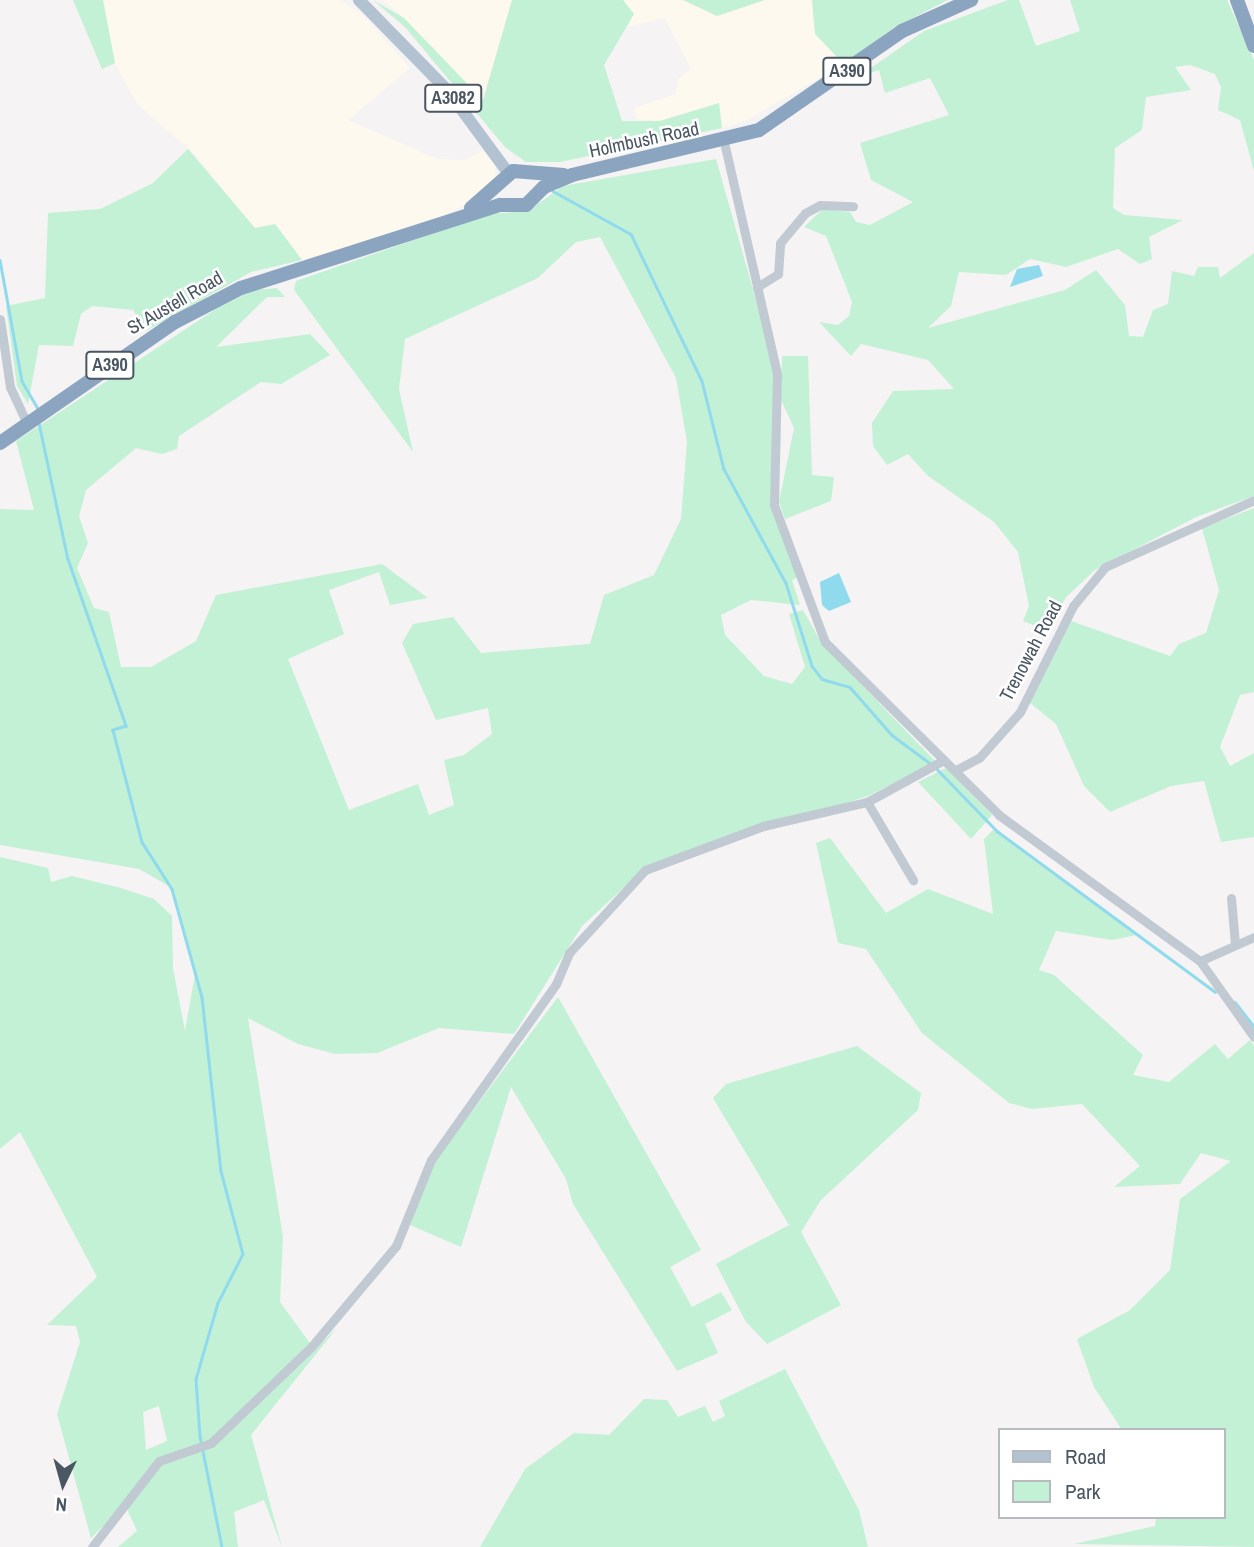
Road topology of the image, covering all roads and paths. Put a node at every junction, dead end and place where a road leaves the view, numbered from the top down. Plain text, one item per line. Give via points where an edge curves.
1 (359, 0) edge
2 (971, 0) edge
3 (1237, 0) edge
4 (1247, 0) edge
5 (1254, 18) edge
6 (1254, 46) edge
7 (724, 142) junction
8 (528, 174) junction
9 (572, 175) junction
10 (505, 178) junction
11 (534, 195) junction
12 (514, 206) junction
13 (853, 206) dead end
14 (431, 228) junction
15 (757, 287) junction
16 (0, 319) edge
17 (27, 423) junction
18 (0, 443) edge
19 (1254, 500) edge
20 (937, 765) junction
21 (956, 770) junction
22 (867, 802) junction
23 (913, 880) dead end
24 (1231, 898) dead end
25 (1254, 937) edge
26 (1235, 944) junction
27 (1200, 961) junction
28 (1254, 1037) edge
29 (92, 1547) edge

1 - 10 main road, A3082 via 448,92
2 - 7 highway, A390 via 902,31 786,117
3 - 6 highway
4 - 5 highway
7 - 9 highway, Holmbush Road / A390
7 - 15 street
8 - 9 highway
8 - 10 highway
8 - 11 highway
9 - 11 highway
10 - 12 highway via 502,197
10 - 14 highway via 487,199
11 - 12 highway
12 - 14 highway
13 - 15 street via 820,205 804,213 780,243 778,274
14 - 17 highway, St Austell Road / A390 via 217,299
15 - 20 street via 777,374 774,505 798,578 837,658
16 - 17 street via 10,387
17 - 18 highway, St Austell Road / A390
19 - 21 street, Trenowah Road via 1105,567 1073,606 1020,712 979,758
20 - 21 street
20 - 22 street
21 - 27 street via 999,815
22 - 23 street
22 - 29 street via 763,826 636,879 569,953 556,984 431,1160 396,1246 312,1346 211,1443 159,1461
24 - 26 street
25 - 26 street
26 - 27 street
27 - 28 street

